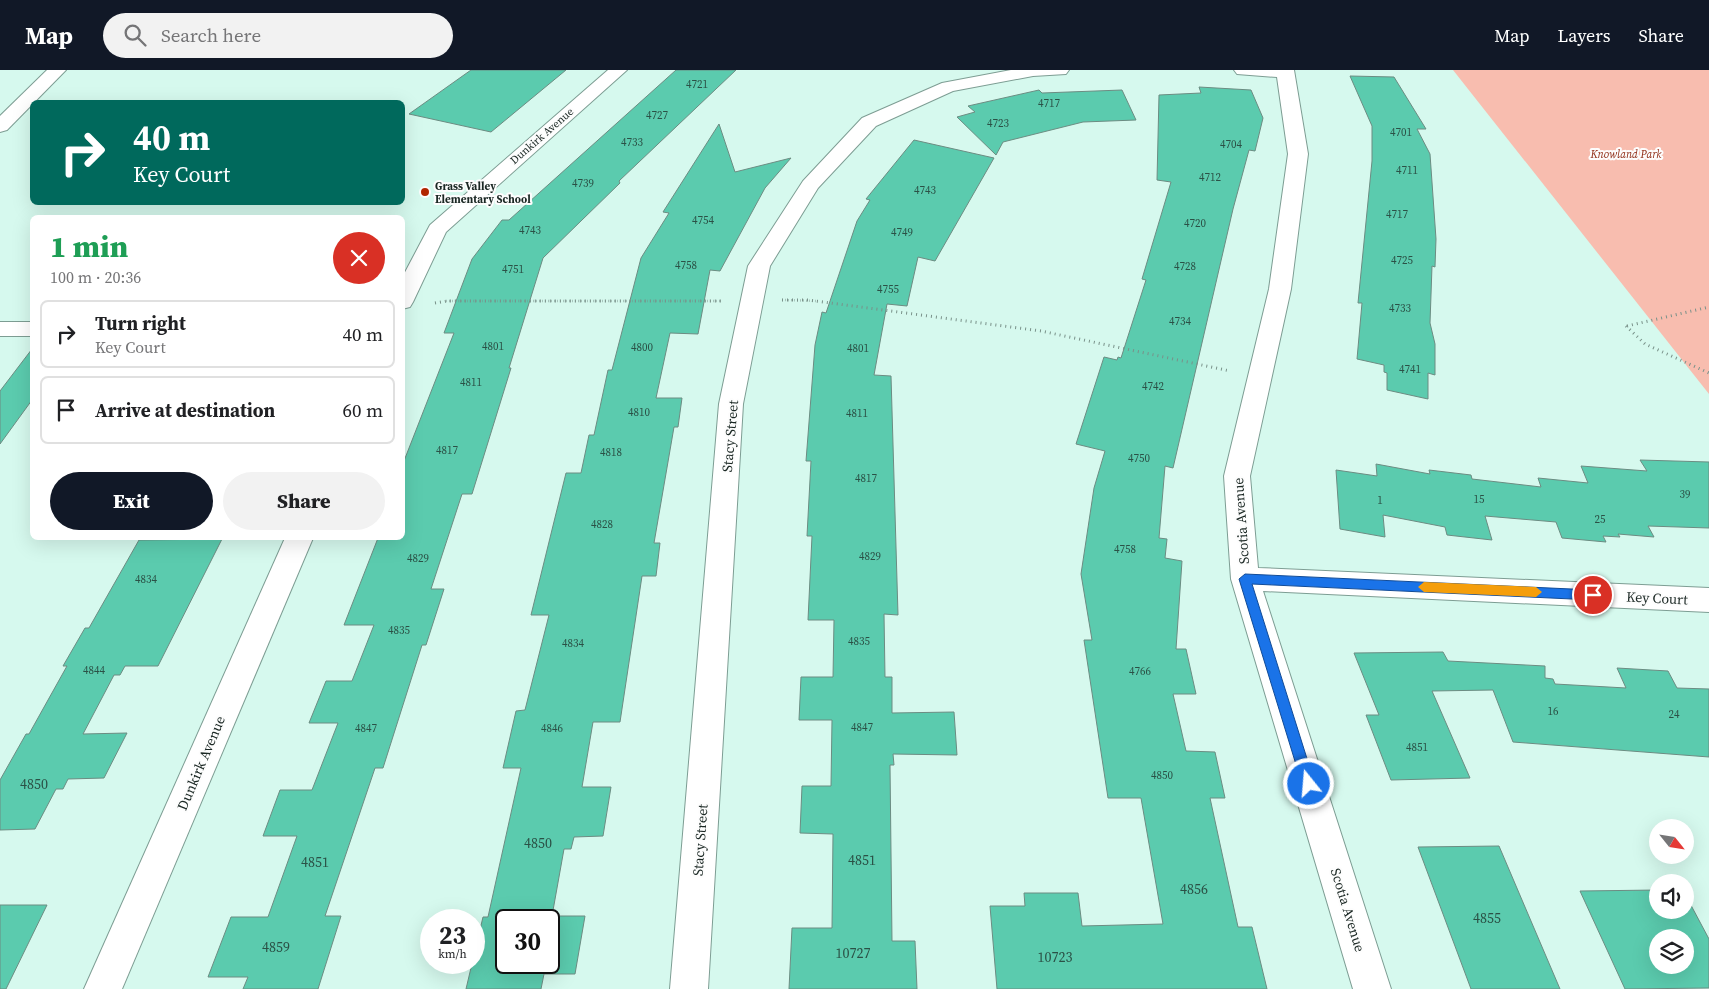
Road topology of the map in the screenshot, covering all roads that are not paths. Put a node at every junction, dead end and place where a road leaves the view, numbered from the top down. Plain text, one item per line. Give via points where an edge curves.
1 (57, 70) edge
2 (618, 70) edge
3 (1060, 70) edge
4 (1243, 70) edge
5 (1285, 71) edge
6 (0, 126) edge
7 (405, 296) edge
8 (0, 329) edge
9 (30, 329) edge
10 (298, 540) edge
11 (1245, 579) junction
12 (1709, 600) edge
13 (103, 989) edge
14 (689, 989) edge
15 (1372, 989) edge

1 - 6 street
2 - 7 street, Dunkirk Avenue via 437,229
3 - 14 street, Stacy Street via 1033,71 948,87 869,122 810,185 759,266 732,404
4 - 5 street
5 - 11 street, Scotia Avenue via 1298,154 1280,289 1236,476
8 - 9 street
10 - 13 street, Dunkirk Avenue
11 - 12 street, Key Court
11 - 15 street, Scotia Avenue

